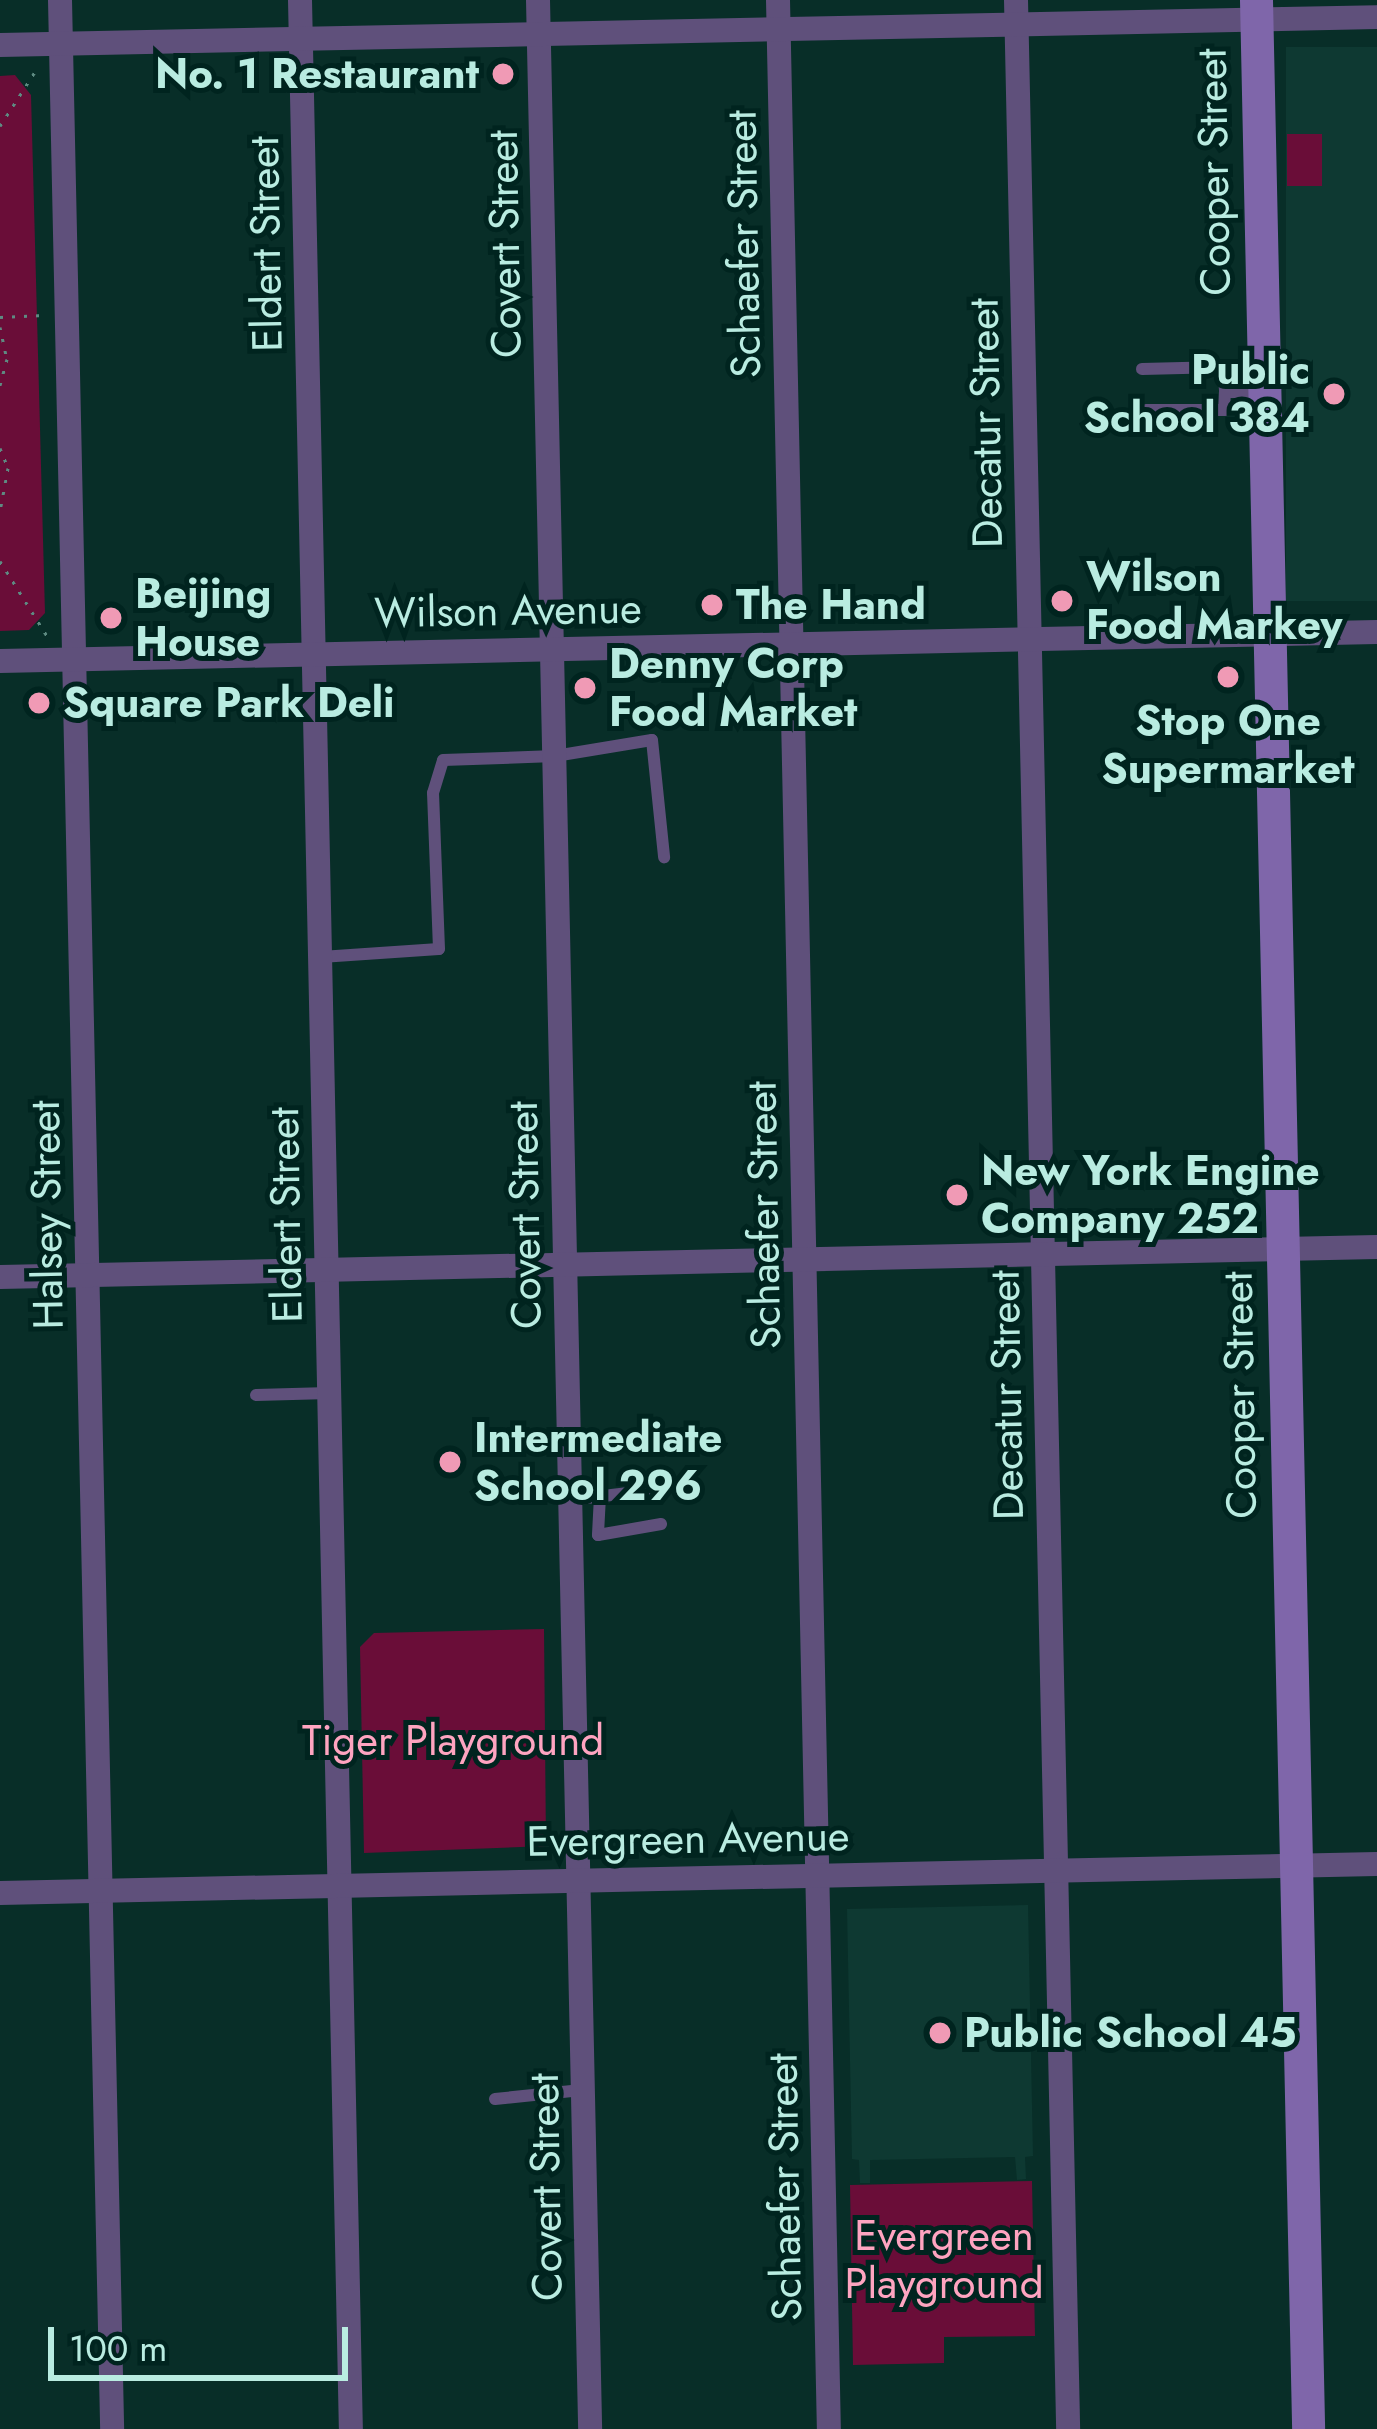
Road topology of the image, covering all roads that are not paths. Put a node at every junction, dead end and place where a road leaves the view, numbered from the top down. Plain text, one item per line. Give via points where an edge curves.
1 (60, 0) edge
2 (300, 0) edge
3 (538, 0) edge
4 (778, 0) edge
5 (1256, 9) edge
6 (1017, 12) edge
7 (1377, 17) edge
8 (778, 29) junction
9 (539, 34) junction
10 (300, 38) junction
11 (61, 44) junction
12 (0, 45) edge
13 (1142, 369) dead end
14 (1225, 392) junction
15 (1264, 392) junction
16 (1146, 410) dead end
17 (1377, 632) edge
18 (1268, 634) junction
19 (1030, 640) junction
20 (791, 644) junction
21 (553, 649) junction
22 (313, 654) junction
23 (74, 660) junction
24 (0, 661) edge
25 (555, 756) junction
26 (664, 857) dead end
27 (320, 957) junction
28 (1377, 1247) edge
29 (1282, 1248) junction
30 (1043, 1255) junction
31 (804, 1260) junction
32 (565, 1266) junction
33 (326, 1270) junction
34 (88, 1276) junction
35 (0, 1277) edge
36 (329, 1393) junction
37 (256, 1395) dead end
38 (661, 1489) dead end
39 (600, 1496) junction
40 (570, 1501) junction
41 (661, 1524) dead end
42 (1377, 1864) edge
43 (1294, 1865) junction
44 (1055, 1870) junction
45 (817, 1876) junction
46 (578, 1881) junction
47 (340, 1886) junction
48 (101, 1891) junction
49 (0, 1893) edge
50 (583, 2090) junction
51 (495, 2099) dead end
52 (112, 2429) edge
53 (351, 2429) edge
54 (590, 2429) edge
55 (829, 2429) edge
56 (1068, 2429) edge
57 (1308, 2429) edge

1 - 11 street, Halsey Street
2 - 10 street, Eldert Street
3 - 9 street, Covert Street
4 - 8 street, Schaefer Street
5 - 6 street
5 - 7 street
5 - 15 main road, Cooper Street
6 - 8 street
6 - 19 street, Decatur Street
8 - 9 street
8 - 20 street, Schaefer Street
9 - 10 street
9 - 21 street, Covert Street
10 - 11 street
10 - 22 street, Eldert Street
11 - 12 street
11 - 23 street, Halsey Street
13 - 14 lane via 1223,367
14 - 15 lane
14 - 16 lane via 1224,410
15 - 18 main road, Cooper Street
17 - 18 street, Wilson Avenue
18 - 19 street, Wilson Avenue
18 - 29 main road, Cooper Street
19 - 20 street, Wilson Avenue
19 - 30 street, Decatur Street
20 - 21 street, Wilson Avenue
20 - 31 street, Schaefer Street
21 - 22 street, Wilson Avenue
21 - 25 street, Covert Street
22 - 23 street, Wilson Avenue
22 - 27 street, Eldert Street
23 - 24 street, Wilson Avenue
23 - 34 street, Halsey Street
25 - 26 lane via 652,740
25 - 27 lane via 443,760 433,794 436,953
25 - 32 street, Covert Street
27 - 33 street, Eldert Street
28 - 29 street
29 - 30 street
29 - 43 main road, Cooper Street
30 - 31 street
30 - 44 street, Decatur Street
31 - 32 street
31 - 45 street, Schaefer Street
32 - 33 street
32 - 40 street, Covert Street
33 - 34 street
33 - 36 street, Eldert Street
34 - 35 street
34 - 48 street, Halsey Street
36 - 37 lane
36 - 47 street, Eldert Street
38 - 39 lane
39 - 40 lane
39 - 41 lane via 598,1535
40 - 46 street, Covert Street
42 - 43 street, Evergreen Avenue
43 - 44 street, Evergreen Avenue
43 - 57 main road, Cooper Street
44 - 45 street, Evergreen Avenue
44 - 56 street, Decatur Street
45 - 46 street, Evergreen Avenue
45 - 55 street, Schaefer Street
46 - 47 street, Evergreen Avenue
46 - 50 street, Covert Street
47 - 48 street, Evergreen Avenue
47 - 53 street, Eldert Street
48 - 49 street, Evergreen Avenue
48 - 52 street, Halsey Street
50 - 51 lane
50 - 54 street, Covert Street

